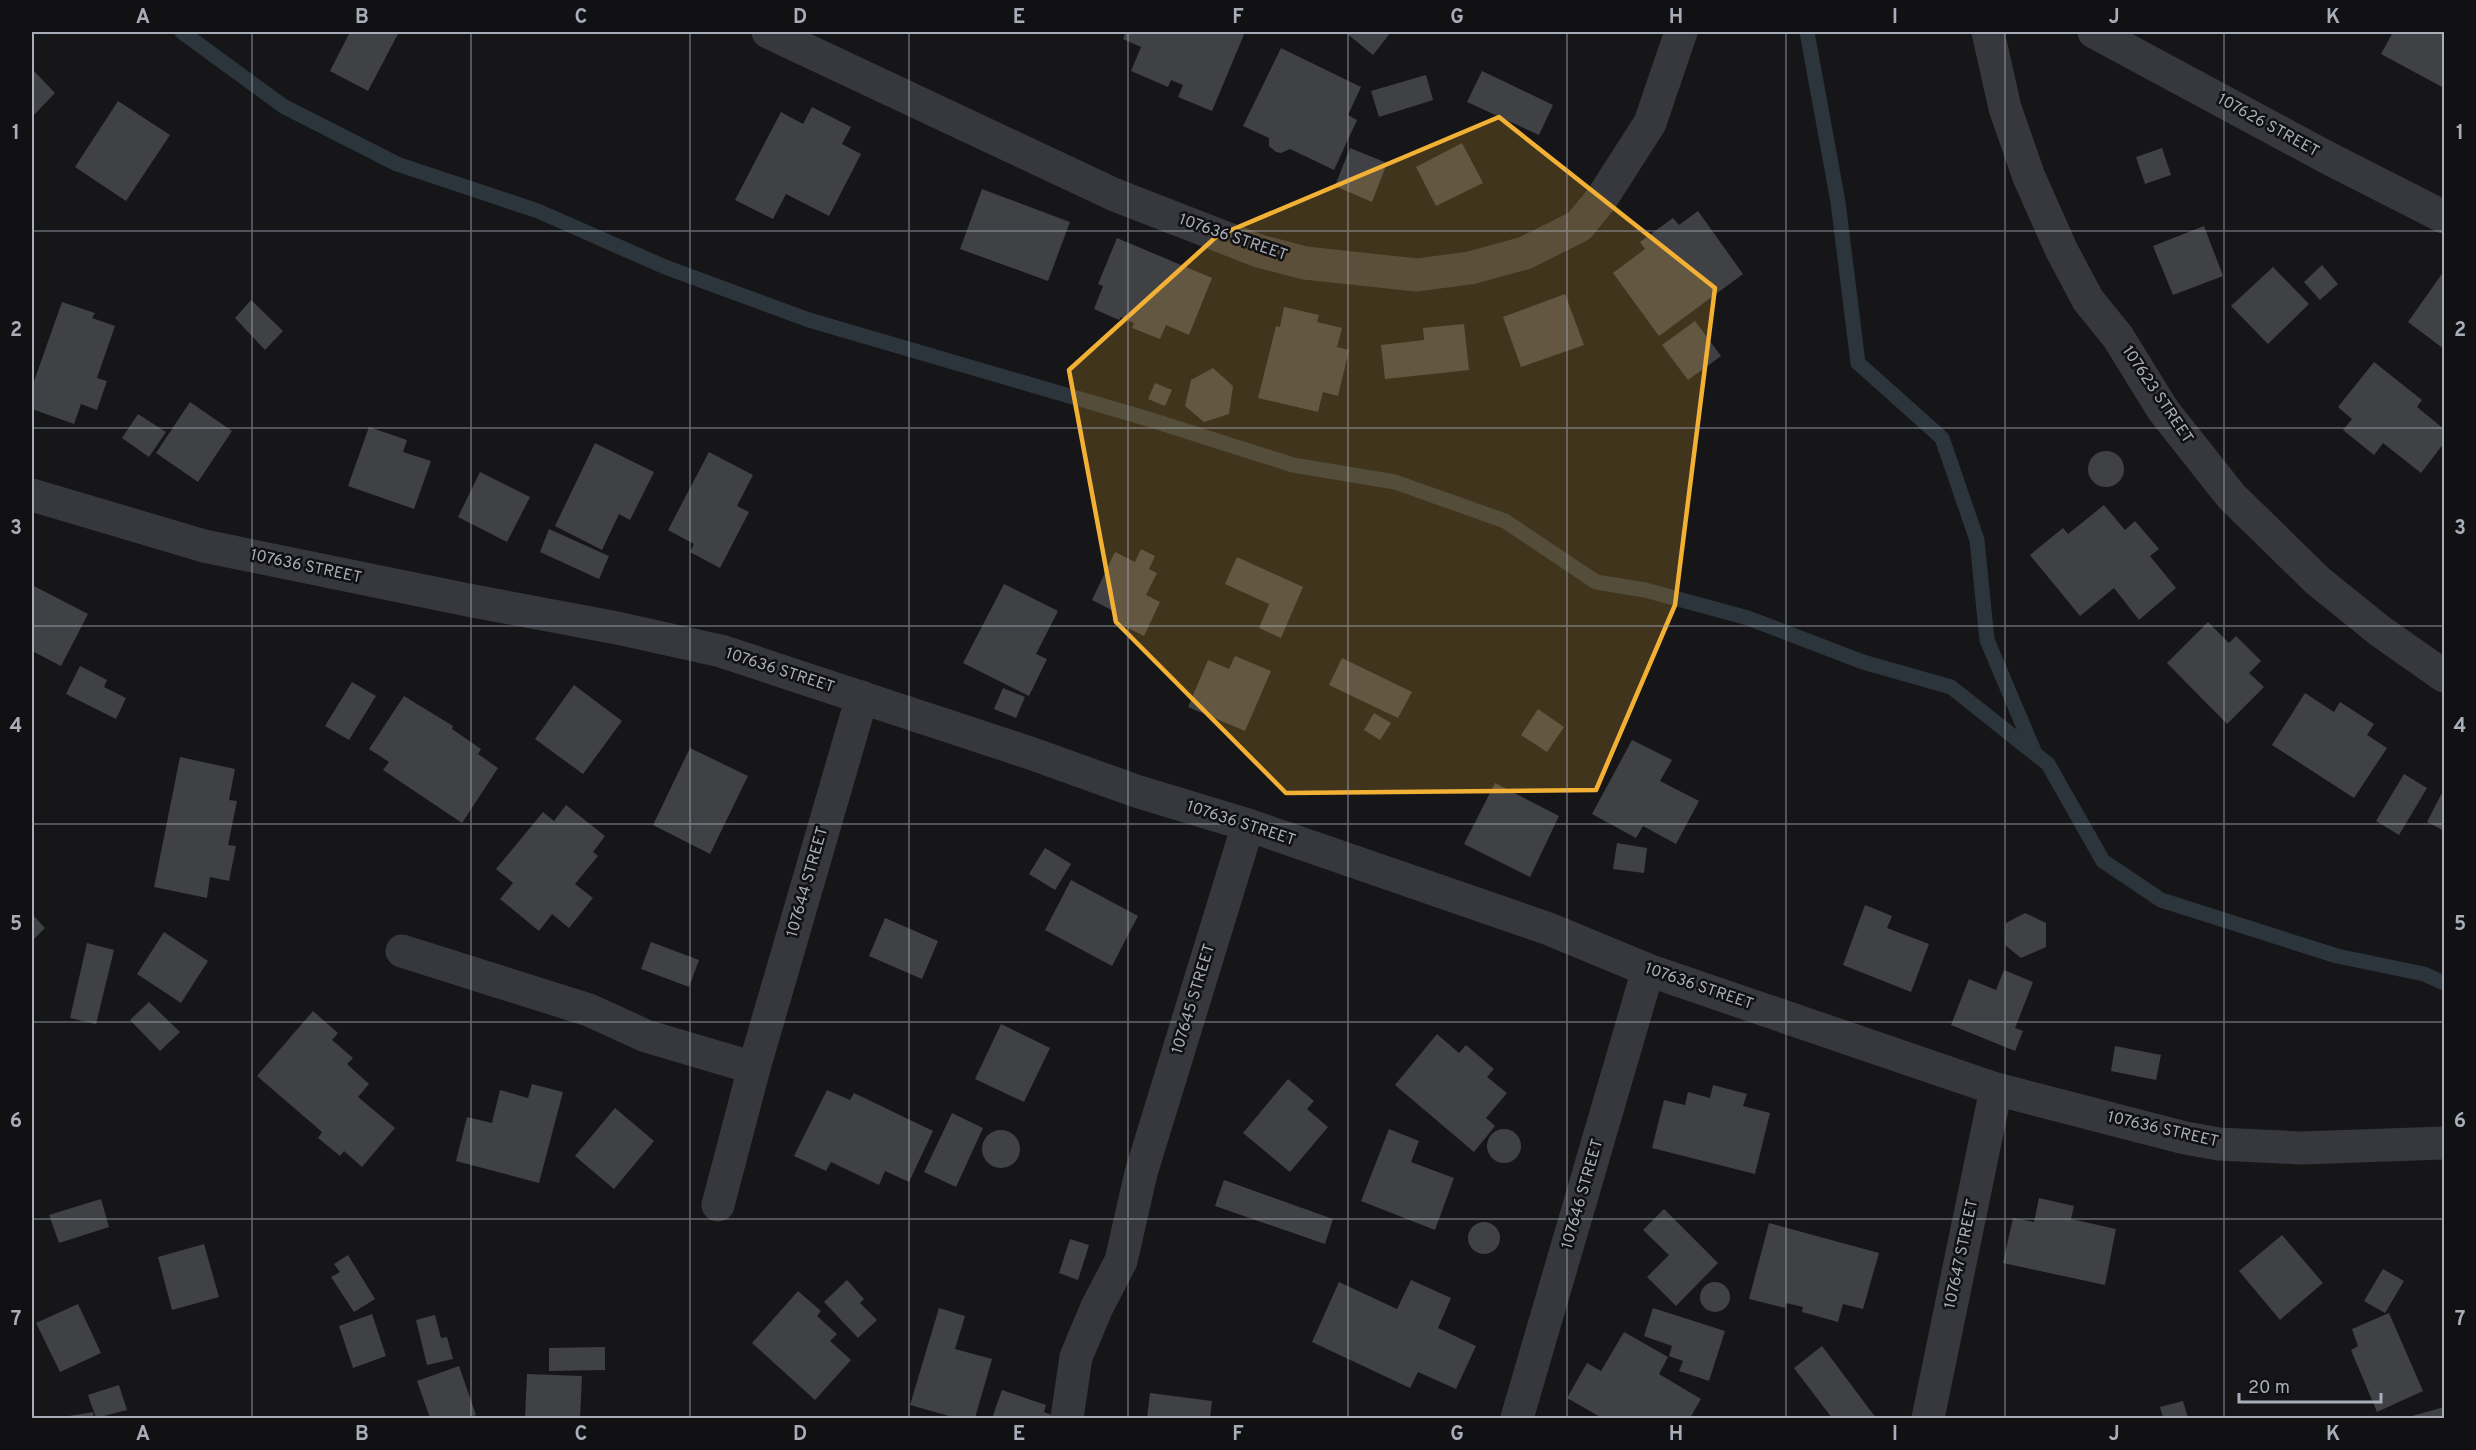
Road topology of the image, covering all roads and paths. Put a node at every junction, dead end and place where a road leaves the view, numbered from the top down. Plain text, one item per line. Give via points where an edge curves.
1 (768, 32) edge
2 (1681, 32) edge
3 (2094, 32) edge
4 (1995, 33) edge
5 (2445, 217) edge
6 (32, 495) edge
7 (2445, 676) edge
8 (862, 697) junction
9 (1248, 825) junction
10 (402, 951) dead end
11 (1648, 970) junction
12 (754, 1068) junction
13 (1996, 1089) junction
14 (2445, 1143) edge
15 (717, 1206) dead end
16 (1067, 1419) edge
17 (1517, 1419) edge
18 (1928, 1419) edge

1 - 2 street, 107636 STREET via 1115,195 1259,251 1305,263 1417,275 1470,268 1525,253 1579,226 1602,198 1650,123
3 - 5 street, 107626 STREET
4 - 7 street, 107623 STREET via 2005,108 2029,177 2061,249 2088,300 2118,337 2163,410 2231,496 2318,581
6 - 8 street, 107636 STREET via 204,546 721,651
8 - 9 street, 107636 STREET
8 - 12 street, 107644 STREET
9 - 11 street, 107636 STREET via 1549,929
9 - 16 street, 107645 STREET via 1141,1173 1121,1261 1076,1357
10 - 12 street via 589,1010 646,1036
11 - 13 street, 107636 STREET
11 - 17 street, 107646 STREET
12 - 15 street, 107644 STREET
13 - 14 street, 107636 STREET via 2219,1144 2301,1148
13 - 18 street, 107647 STREET

